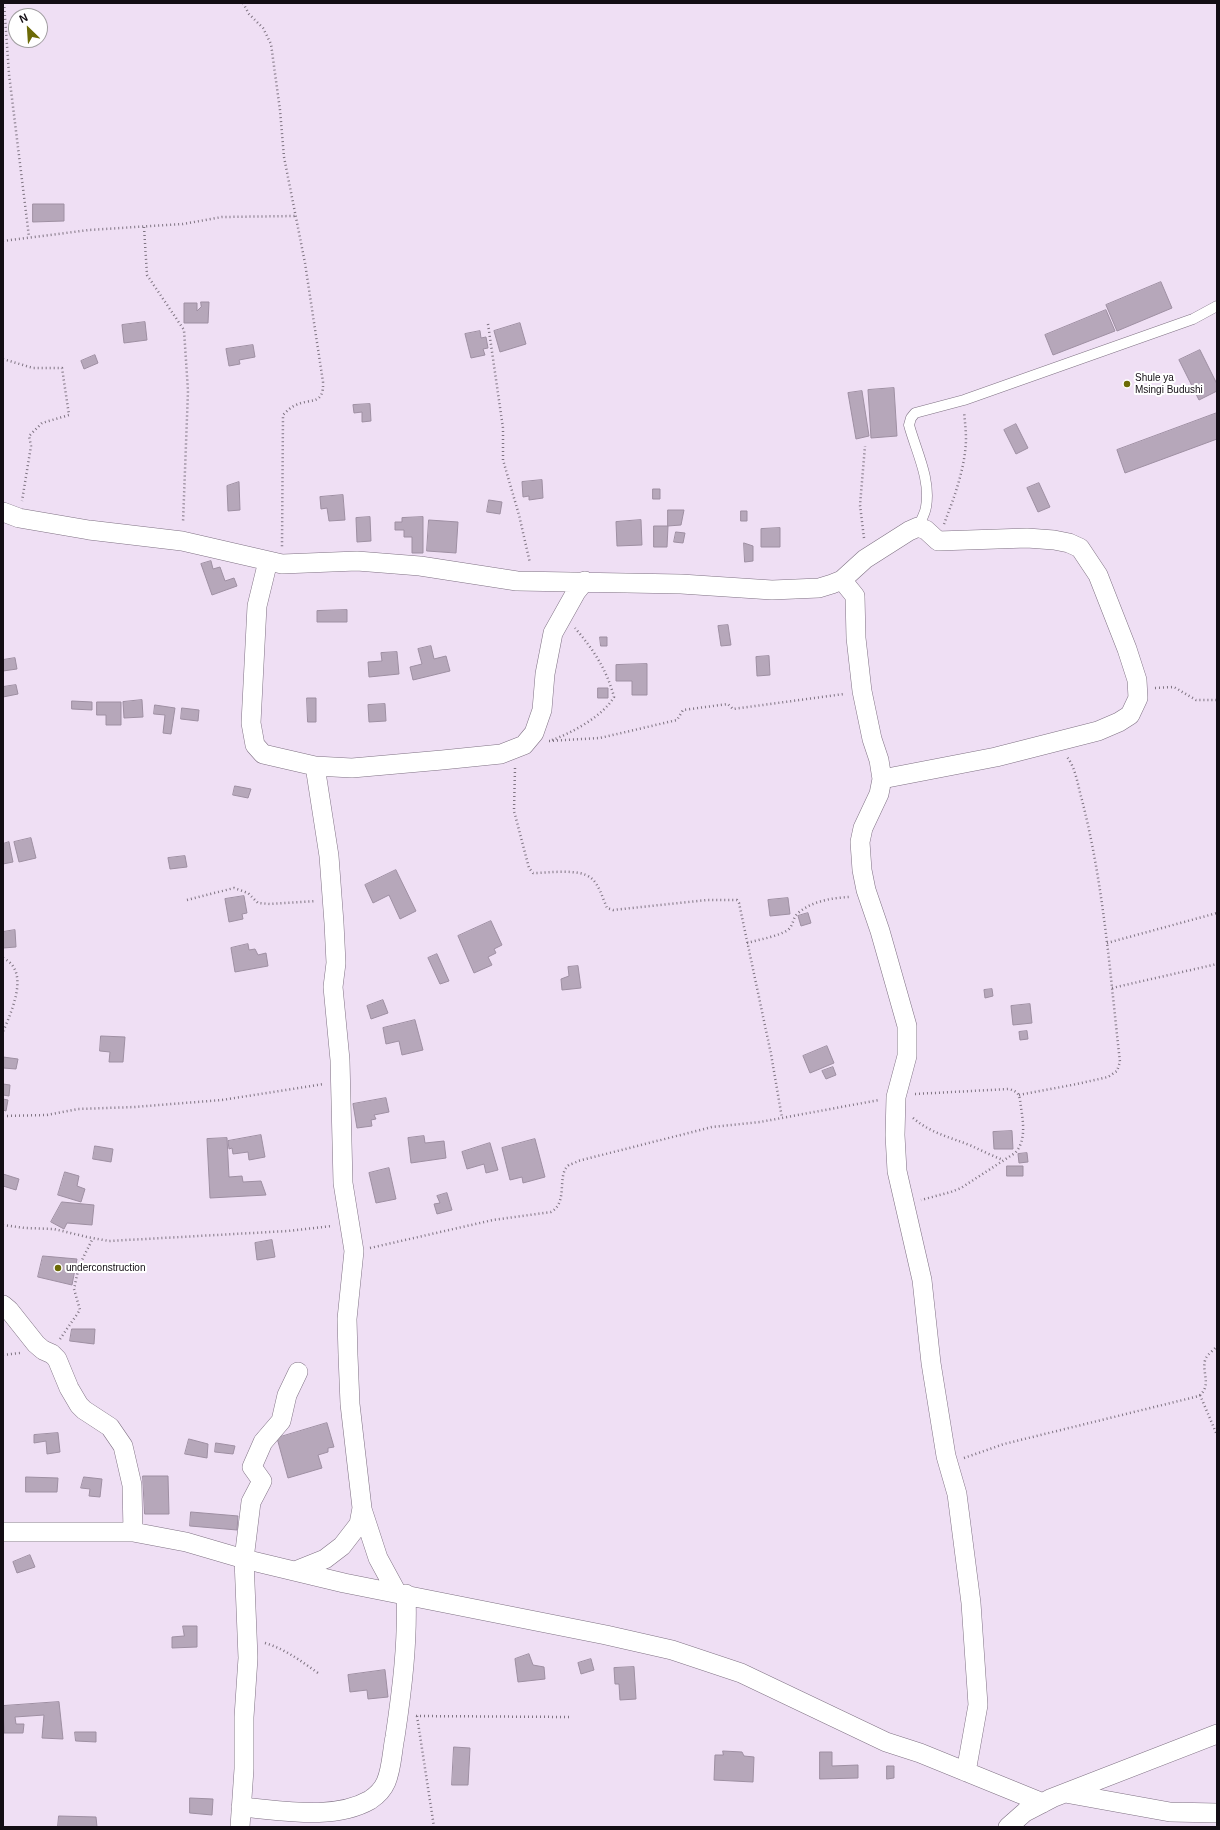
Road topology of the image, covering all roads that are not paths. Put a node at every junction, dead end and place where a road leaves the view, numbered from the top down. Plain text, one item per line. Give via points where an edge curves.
1 (1217, 306) edge
2 (11, 515) edge
3 (918, 527) junction
4 (275, 562) junction
5 (842, 580) junction
6 (585, 581) junction
7 (315, 766) junction
8 (882, 779) junction
9 (3, 1305) edge
10 (298, 1372) dead end
11 (362, 1508) junction
12 (3, 1532) edge
13 (133, 1532) junction
14 (244, 1559) junction
15 (295, 1571) junction
16 (401, 1593) junction
17 (1217, 1734) edge
18 (966, 1772) junction
19 (1065, 1793) junction
20 (1043, 1803) junction
21 (241, 1807) junction
22 (1217, 1814) edge
23 (240, 1827) edge
24 (1008, 1827) edge

1 - 3 lane via 1193,319 964,400 918,412 911,418 909,425 926,482 926,506
2 - 4 street via 88,530 182,541
3 - 5 street via 865,559
3 - 8 street via 926,530 938,542 1027,538 1054,540 1080,548 1098,575 1127,649 1138,698 1130,715 1098,731 996,757
4 - 6 street via 357,561 420,566 510,580
4 - 7 street via 257,606 251,723 253,736 255,745 263,754
5 - 6 street via 819,588 772,590
5 - 8 street via 855,596 856,638 862,691
6 - 7 street via 557,623 550,644 542,710 534,733 519,747 501,754 352,768
7 - 11 street via 328,856 336,963 333,987 340,1082 343,1183 354,1251 347,1319 350,1404
8 - 18 street via 879,794 863,828 860,842 862,870 907,1026 907,1056 896,1101 896,1164 922,1280 931,1363 964,1543 978,1705
9 - 13 street via 10,1310 36,1344 57,1359 79,1405 110,1427 123,1446 132,1486
10 - 14 street via 287,1395 280,1422 263,1442 252,1467 262,1481 251,1502
11 - 15 street via 359,1524 342,1546 325,1559
11 - 16 street via 378,1558
12 - 13 street
13 - 14 street via 186,1542
14 - 15 street
14 - 21 street via 247,1674
15 - 16 street
16 - 18 street via 606,1635 679,1653 741,1673 886,1742
16 - 21 street via 407,1636 390,1764 386,1782 379,1792 370,1799 346,1809 312,1813
17 - 19 street
18 - 20 street
19 - 20 street
19 - 22 street via 1170,1812
20 - 24 street via 1025,1812
21 - 23 street

